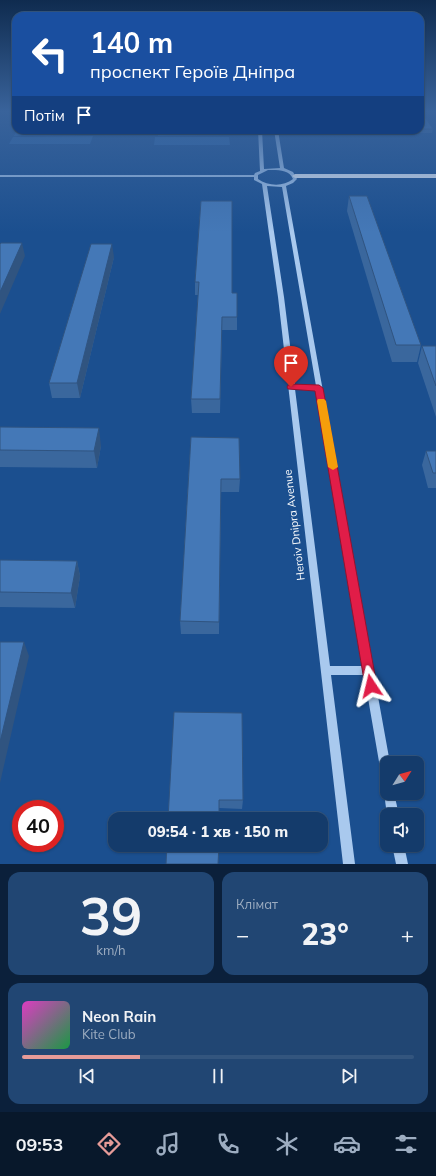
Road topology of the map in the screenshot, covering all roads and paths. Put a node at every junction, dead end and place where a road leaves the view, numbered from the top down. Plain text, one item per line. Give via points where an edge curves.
1 (262, 151) edge
2 (279, 151) edge
3 (282, 169) junction
4 (262, 170) junction
5 (0, 176) edge
6 (255, 176) junction
7 (295, 176) junction
8 (436, 176) edge
9 (264, 183) junction
10 (284, 184) junction
11 (291, 387) junction
12 (319, 388) junction
13 (325, 670) junction
14 (368, 671) junction
15 (383, 756) edge
16 (399, 852) edge
17 (349, 864) edge
18 (402, 864) edge

1 - 4 street
2 - 3 street
3 - 4 street
3 - 7 street
4 - 6 street
5 - 6 street
6 - 9 street
7 - 8 main road
7 - 10 street via 293,181
9 - 10 street
9 - 11 street, Heroiv Dnipra Avenue
10 - 12 street
11 - 12 street
11 - 13 street, Heroiv Dnipra Avenue
12 - 14 street
13 - 14 street
13 - 17 street, Heroiv Dnipra Avenue
14 - 15 street
16 - 18 street

